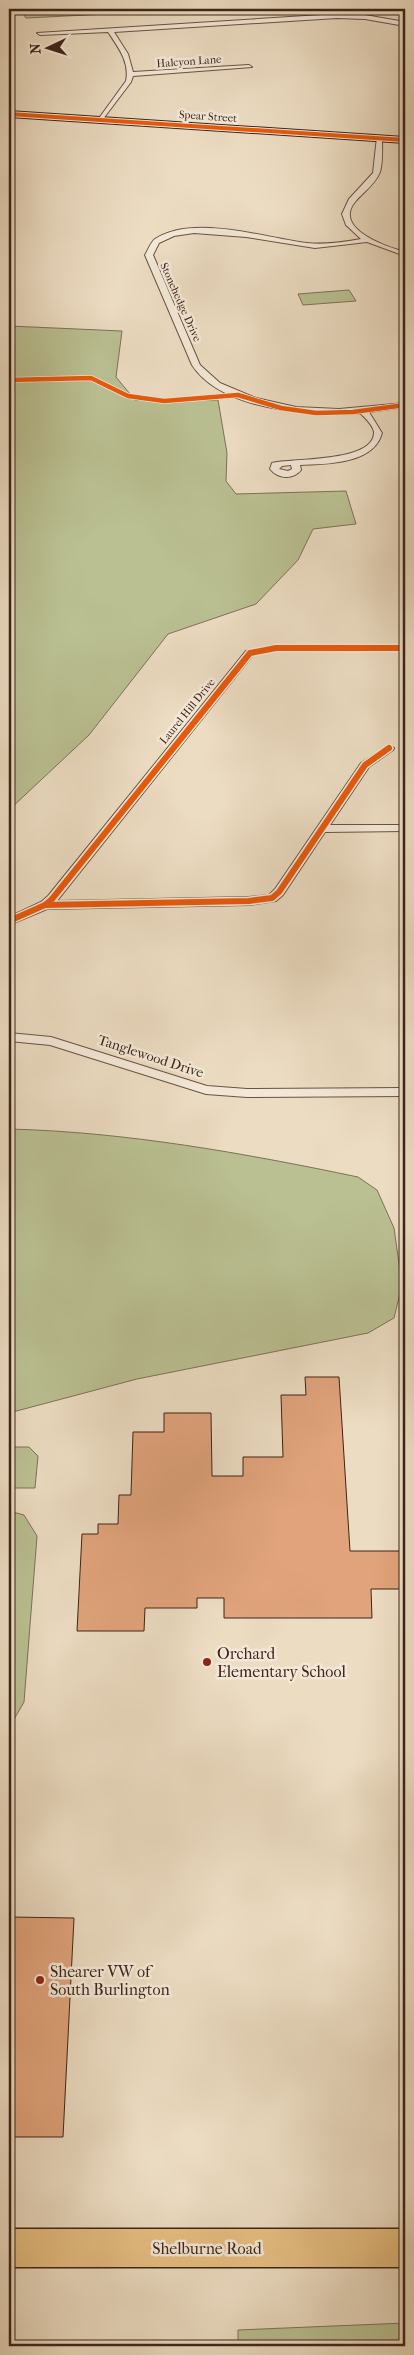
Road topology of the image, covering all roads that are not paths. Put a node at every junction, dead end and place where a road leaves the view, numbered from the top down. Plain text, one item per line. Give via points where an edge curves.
1 (405, 24) edge
2 (110, 30) junction
3 (40, 34) dead end
4 (249, 67) dead end
5 (131, 74) junction
6 (9, 114) edge
7 (100, 121) junction
8 (379, 138) junction
9 (405, 140) edge
10 (368, 240) junction
11 (405, 254) edge
12 (405, 405) edge
13 (363, 411) junction
14 (295, 462) dead end
15 (405, 648) edge
16 (389, 748) dead end
17 (405, 828) edge
18 (321, 829) junction
19 (45, 905) junction
20 (9, 921) edge
21 (9, 1037) edge
22 (405, 1092) edge
23 (9, 2248) edge
24 (405, 2248) edge

1 - 2 street via 349,16
2 - 3 street
2 - 5 street via 129,64
4 - 5 street, Halcyon Lane
5 - 7 street
6 - 7 main road, Spear Street
7 - 8 main road, Spear Street
8 - 9 main road, Spear Street
8 - 10 street via 375,174 346,212 353,230
10 - 11 street
10 - 13 street, Stonehedge Drive via 316,245 230,231 198,230 161,239 152,246 149,255 196,365 210,380 243,397 281,408 316,413
12 - 13 street, Stonehedge Drive
13 - 14 street via 378,432 373,445 353,457
15 - 19 street, Laurel Hill Drive via 276,648 258,650 246,656
16 - 18 street via 365,765
17 - 18 street
18 - 19 street, Laurel Hill Drive via 272,898
19 - 20 street, Laurel Hill Drive
21 - 22 street, Tanglewood Drive via 51,1041 206,1090 247,1093
23 - 24 highway, Shelburne Road

